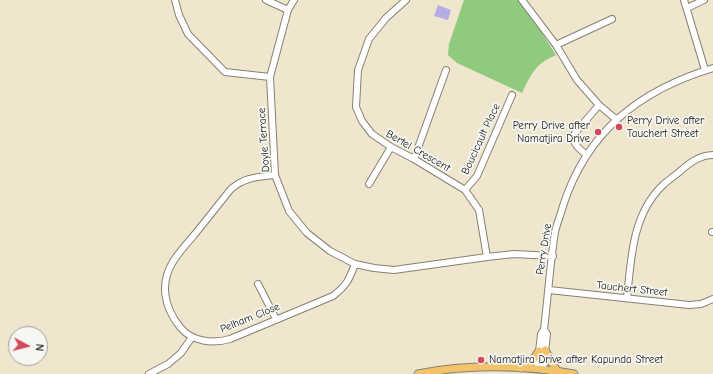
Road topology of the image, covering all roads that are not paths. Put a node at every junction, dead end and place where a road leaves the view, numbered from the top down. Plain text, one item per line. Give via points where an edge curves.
1 (175, 0) edge
2 (266, 0) edge
3 (294, 0) edge
4 (406, 0) edge
5 (522, 0) edge
6 (684, 0) edge
7 (704, 0) edge
8 (687, 8) junction
9 (288, 10) junction
10 (612, 20) dead end
11 (556, 46) junction
12 (713, 68) edge
13 (446, 70) dead end
14 (705, 70) junction
15 (270, 77) junction
16 (512, 95) dead end
17 (599, 105) junction
18 (617, 120) junction
19 (391, 147) junction
20 (586, 154) junction
21 (713, 156) edge
22 (414, 159) junction
23 (276, 175) junction
24 (369, 184) dead end
25 (465, 190) junction
26 (553, 256) junction
27 (487, 257) junction
28 (355, 264) junction
29 (258, 284) dead end
30 (549, 290) junction
31 (627, 298) junction
32 (713, 299) edge
33 (276, 319) junction
34 (192, 337) junction
35 (542, 350) junction
36 (521, 368) junction
37 (540, 370) junction
38 (557, 371) junction
39 (149, 374) edge
40 (423, 374) edge
41 (574, 374) edge

1 - 15 street via 188,34 225,72
2 - 9 street
3 - 9 street, Doyle Terrace
4 - 19 street, Bertel Crescent via 386,18 369,39 358,70 356,107 362,121 372,134
5 - 11 street
6 - 8 street
7 - 8 street
8 - 14 street
9 - 15 street, Doyle Terrace
10 - 11 street
11 - 17 street via 577,80
12 - 14 street, Perry Drive
13 - 22 street
14 - 18 street, Perry Drive via 655,91
15 - 23 street, Doyle Terrace
16 - 25 street, Boucicault Place via 477,176
17 - 18 street
17 - 20 street via 575,133 574,141
18 - 20 street, Perry Drive
19 - 22 street, Bertel Crescent
19 - 24 street
20 - 26 street, Perry Drive via 566,196 556,231
21 - 31 street via 699,158 689,164 661,187 647,207 636,230
22 - 25 street, Bertel Crescent
23 - 28 street, Doyle Terrace via 289,211 307,233 330,251
23 - 34 street, Pelham Close via 245,180 231,189 173,260 165,282 165,298 168,310 175,321
25 - 27 street, Bertel Crescent via 479,210
26 - 27 street, Doyle Terrace via 514,254
26 - 30 street, Perry Drive
27 - 28 street, Doyle Terrace via 394,270
28 - 33 street, Pelham Close via 348,282 333,296
29 - 33 street
30 - 31 street, Tauchert Street
30 - 35 street, Perry Drive via 544,329 541,334
31 - 32 street, Tauchert Street via 689,305
33 - 34 street, Pelham Close via 222,341 203,341
34 - 39 street via 181,353 168,364
35 - 36 main road
35 - 37 street, Perry Drive
35 - 38 main road
36 - 37 main road
36 - 40 main road via 466,368
37 - 38 main road
38 - 41 main road

